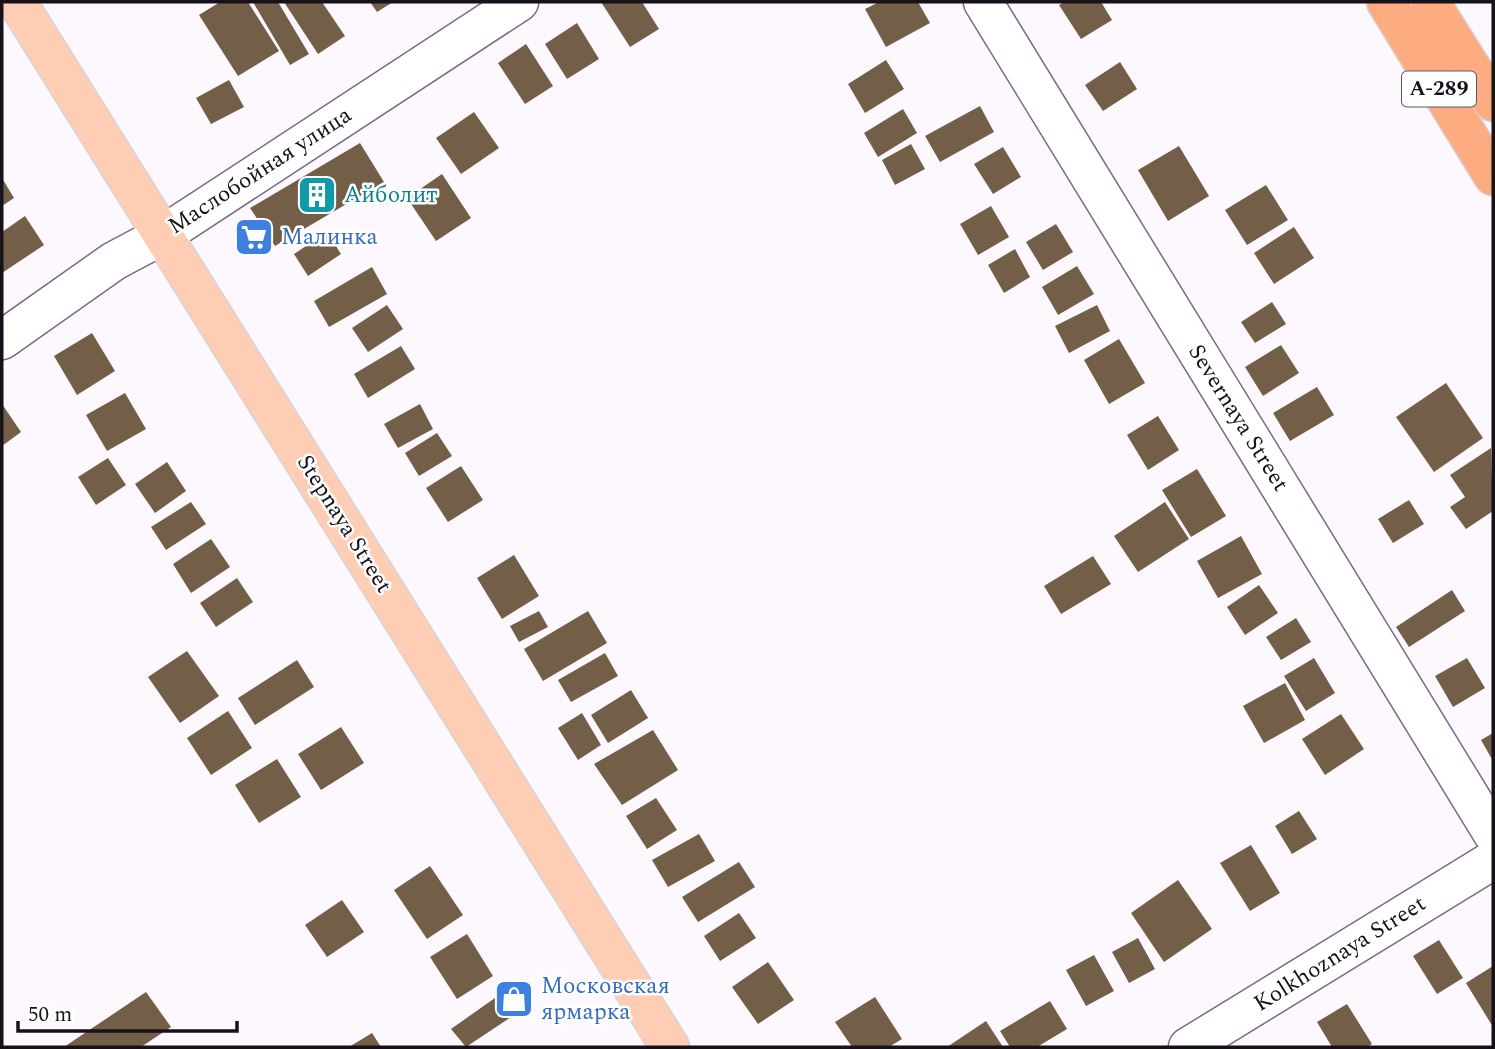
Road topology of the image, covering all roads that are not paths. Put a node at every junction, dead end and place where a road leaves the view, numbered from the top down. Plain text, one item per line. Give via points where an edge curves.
1 (17, 2) edge
2 (519, 2) edge
3 (983, 2) edge
4 (1386, 2) edge
5 (1430, 2) edge
6 (1493, 102) edge
7 (1493, 176) edge
8 (163, 235) junction
9 (2, 340) edge
10 (1493, 834) edge
11 (1493, 860) edge
12 (670, 1047) edge
13 (1188, 1047) edge

1 - 8 main road, Stepnaya Street
2 - 8 street, Маслобойная улица
3 - 10 street, Severnaya Street
4 - 7 highway, А-289
5 - 6 highway, А-289
8 - 9 street, Маслобойная улица via 114,261
8 - 12 main road, Stepnaya Street
11 - 13 street, Kolkhoznaya Street

